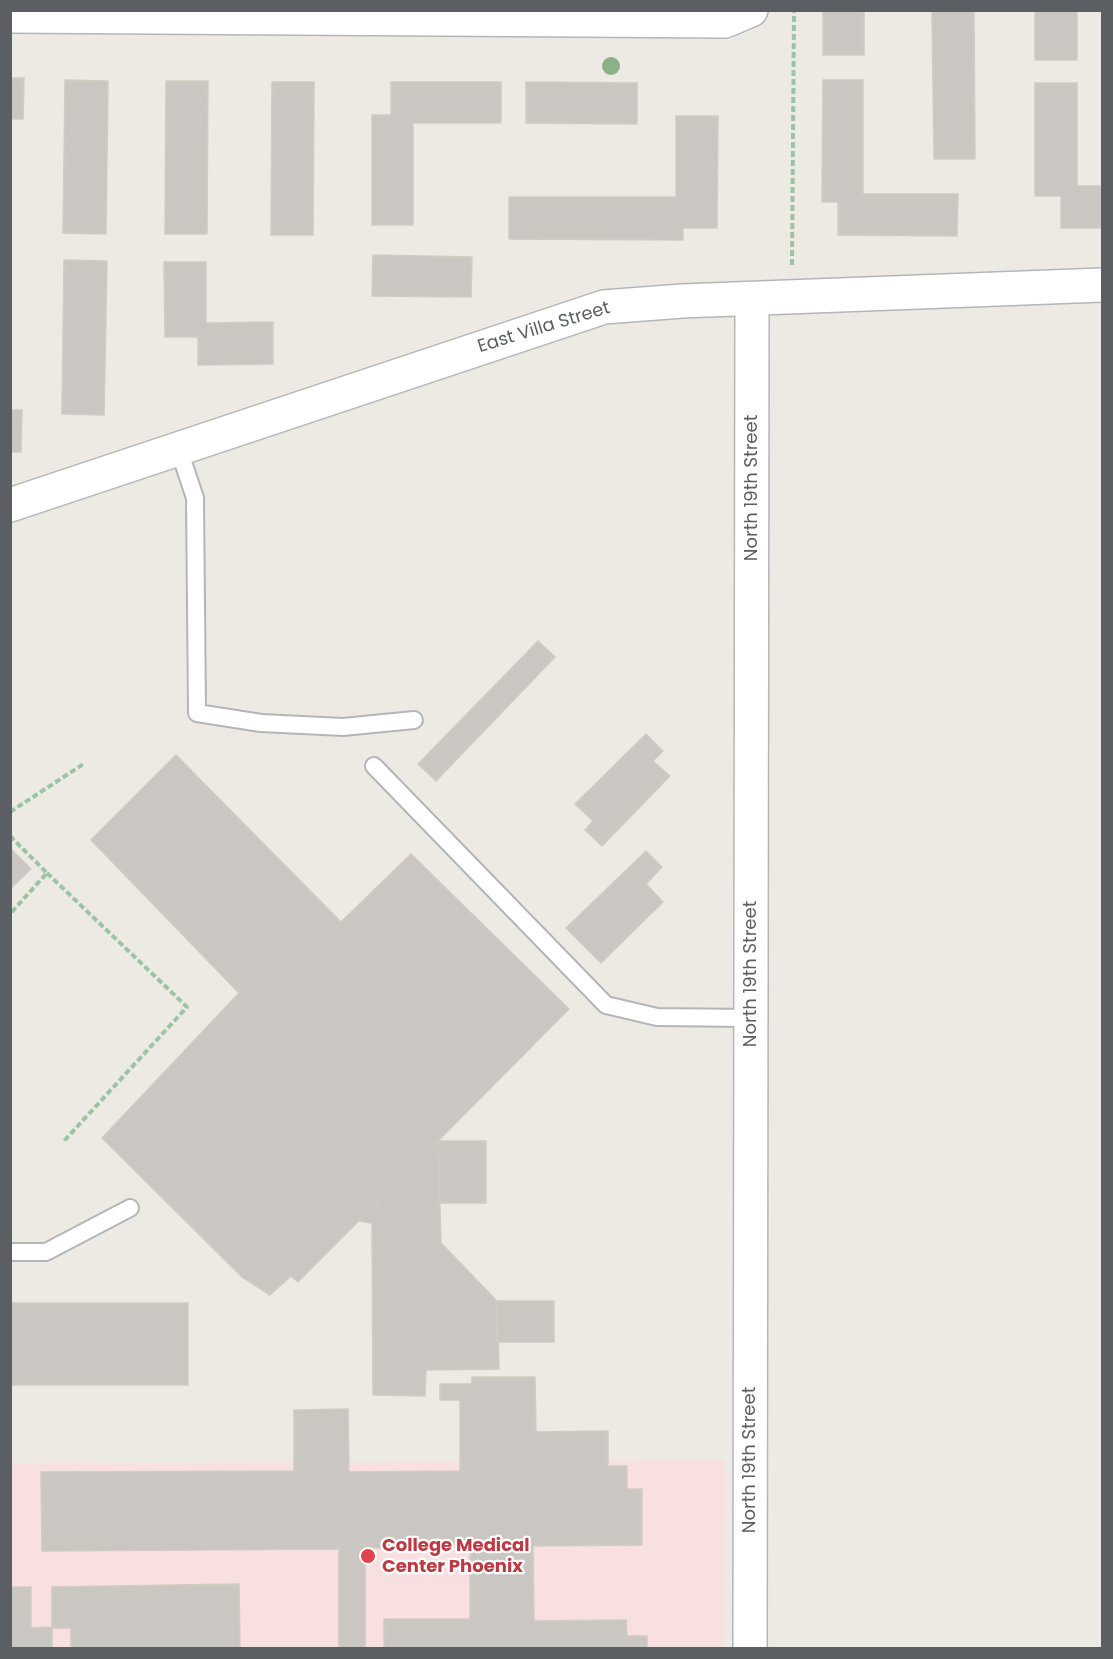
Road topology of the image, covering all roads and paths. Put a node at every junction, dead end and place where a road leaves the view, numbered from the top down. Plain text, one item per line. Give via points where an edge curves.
1 (750, 10) edge
2 (794, 10) edge
3 (10, 16) edge
4 (792, 266) dead end
5 (1102, 285) edge
6 (752, 299) junction
7 (178, 447) junction
8 (10, 505) edge
9 (414, 720) dead end
10 (85, 763) dead end
11 (374, 766) dead end
12 (10, 812) edge
13 (10, 836) edge
14 (47, 873) junction
15 (10, 914) edge
16 (751, 1018) junction
17 (64, 1141) dead end
18 (130, 1208) dead end
19 (10, 1252) edge
20 (750, 1648) edge

1 - 3 street via 725,21
2 - 4 path
5 - 6 street, East Villa Street
6 - 7 street, East Villa Street via 604,307
6 - 16 street, North 19th Street
7 - 8 street, East Villa Street
7 - 9 lane via 195,498 197,713 261,723 343,727
10 - 12 path
11 - 16 lane via 606,1005 657,1017
13 - 14 path
14 - 15 path
14 - 17 path via 187,1007
16 - 20 street, North 19th Street
18 - 19 lane via 46,1252

